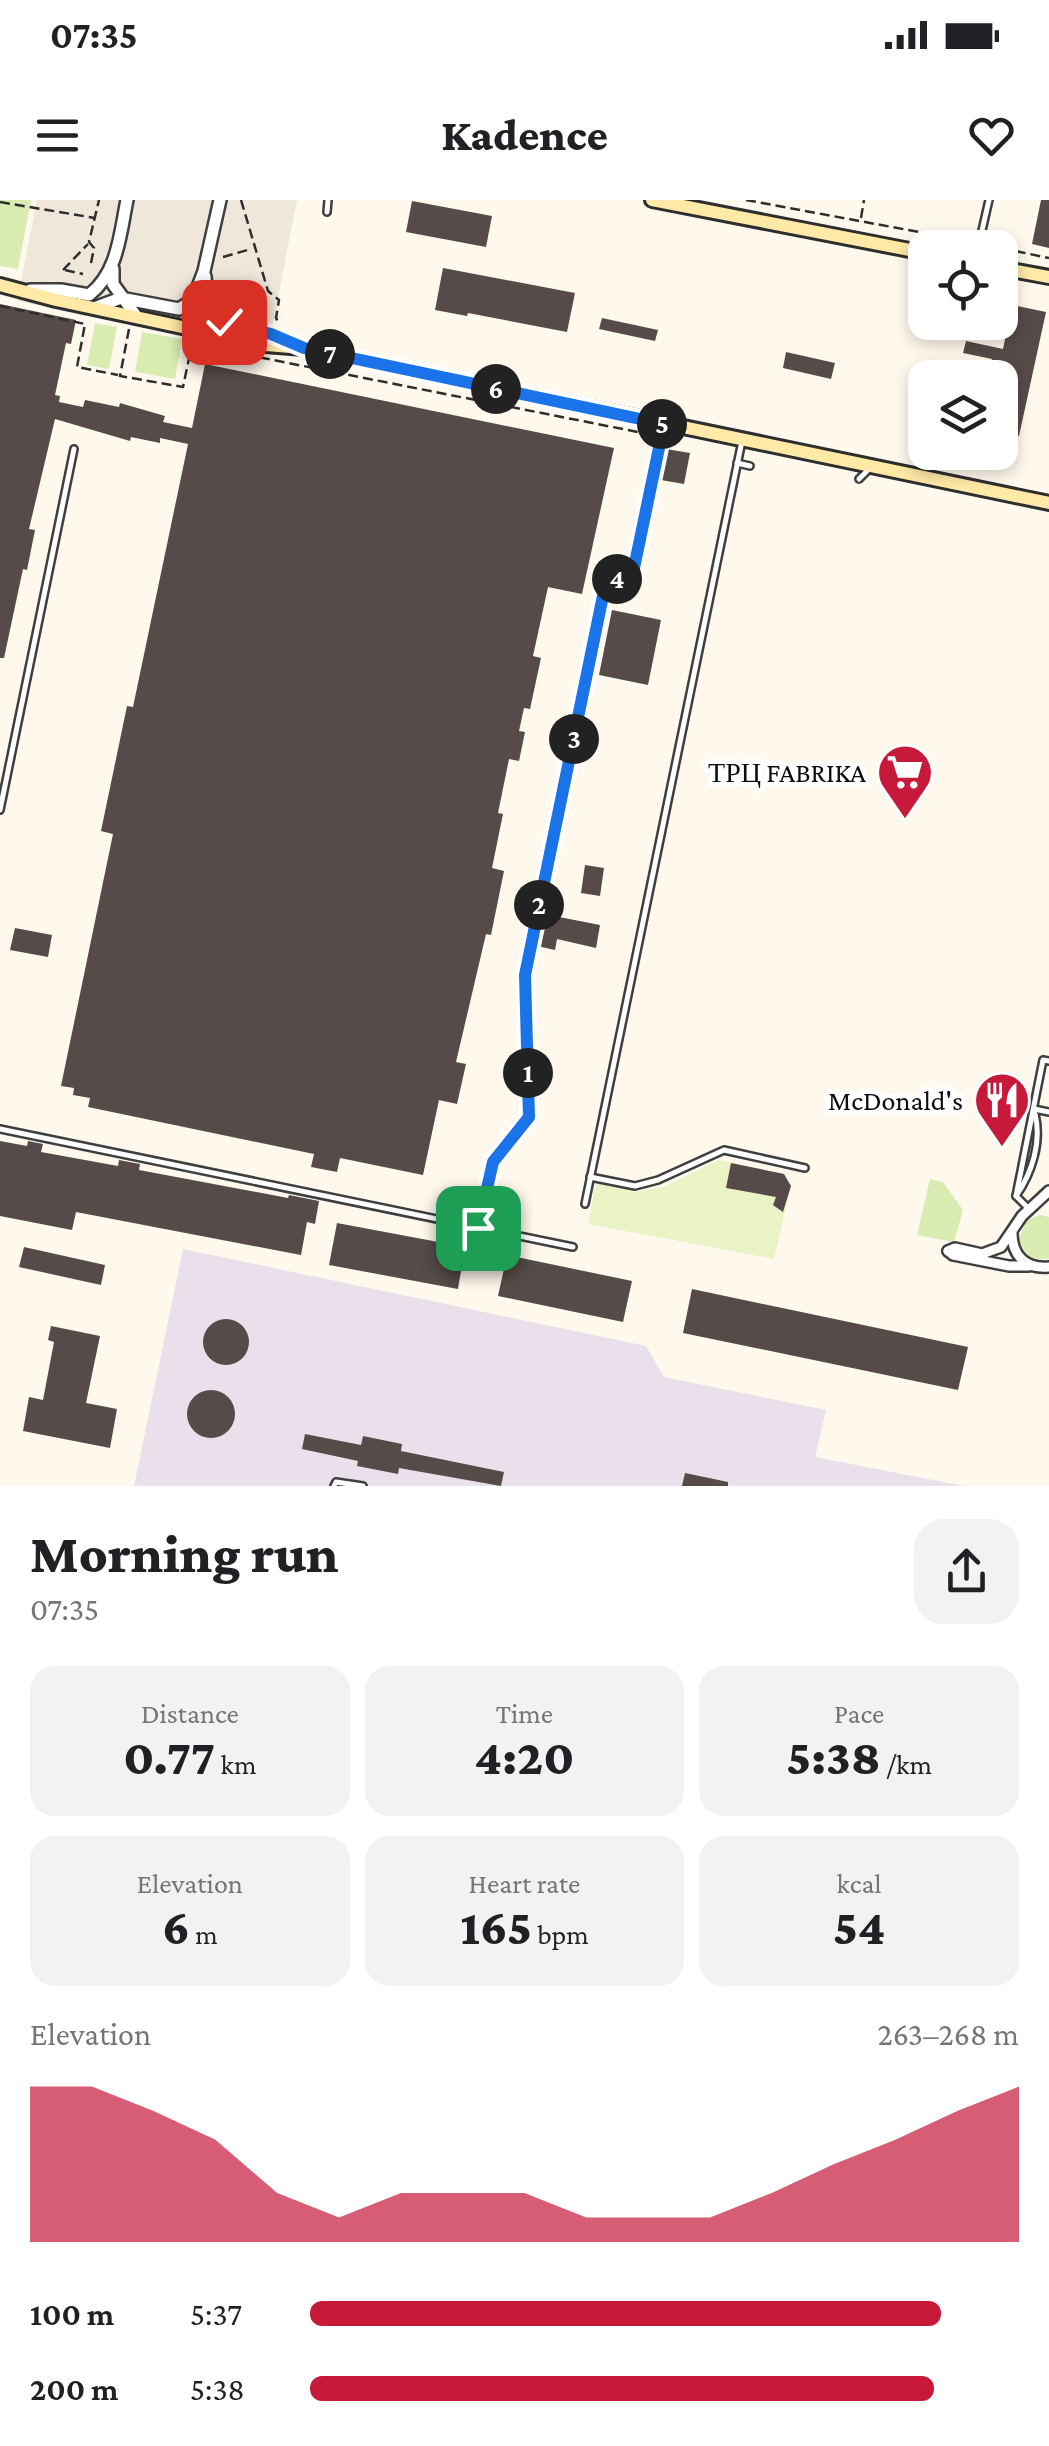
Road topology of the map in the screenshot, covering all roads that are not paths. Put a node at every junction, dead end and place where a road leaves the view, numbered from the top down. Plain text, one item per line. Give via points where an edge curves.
1 (127, 200) edge
2 (220, 200) edge
3 (328, 200) edge
4 (652, 200) edge
5 (989, 200) edge
6 (700, 205) edge
7 (327, 212) dead end
8 (982, 230) edge
9 (908, 249) edge
10 (113, 265) junction
11 (204, 272) junction
12 (1018, 272) edge
13 (1049, 278) edge
14 (0, 285) edge
15 (25, 290) junction
16 (121, 298) junction
17 (94, 308) junction
18 (133, 322) junction
19 (304, 348) junction
20 (664, 424) junction
21 (742, 441) junction
22 (74, 449) dead end
23 (737, 463) junction
24 (750, 466) dead end
25 (872, 466) junction
26 (859, 479) dead end
27 (1049, 503) edge
28 (0, 810) edge
29 (1049, 1062) edge
30 (1045, 1071) edge
31 (1034, 1109) junction
32 (1049, 1112) edge
33 (0, 1129) edge
34 (805, 1168) dead end
35 (590, 1177) junction
36 (1049, 1191) edge
37 (585, 1204) dead end
38 (1049, 1209) edge
39 (1030, 1210) junction
40 (478, 1228) junction
41 (1012, 1233) junction
42 (573, 1247) dead end
43 (1039, 1267) edge
44 (1045, 1280) dead end
45 (334, 1486) edge
46 (363, 1486) edge

1 - 10 street
2 - 11 street
3 - 7 lane
4 - 6 main road
5 - 8 lane
6 - 9 main road
10 - 15 street via 90,295
10 - 16 street
11 - 16 street via 193,300 179,309
11 - 19 street via 206,295 224,322
12 - 13 main road
14 - 15 main road
15 - 17 main road
16 - 17 street
16 - 18 street
17 - 18 main road
18 - 19 main road
19 - 20 main road
20 - 21 main road
20 - 40 lane via 634,568 605,586 525,975 529,1117 493,1162
21 - 23 lane
21 - 25 main road
22 - 28 lane
23 - 24 lane
23 - 35 lane
25 - 26 lane
25 - 27 main road
29 - 30 lane via 1043,1060
30 - 31 lane
31 - 32 lane
31 - 39 lane via 1039,1130 1028,1178 1016,1196
33 - 40 lane
34 - 35 lane via 724,1150 635,1186
35 - 37 lane
36 - 39 street
38 - 39 street
39 - 41 street
40 - 42 lane
41 - 43 street via 1015,1252
41 - 43 street via 992,1253 948,1251
43 - 44 street
45 - 46 lane

